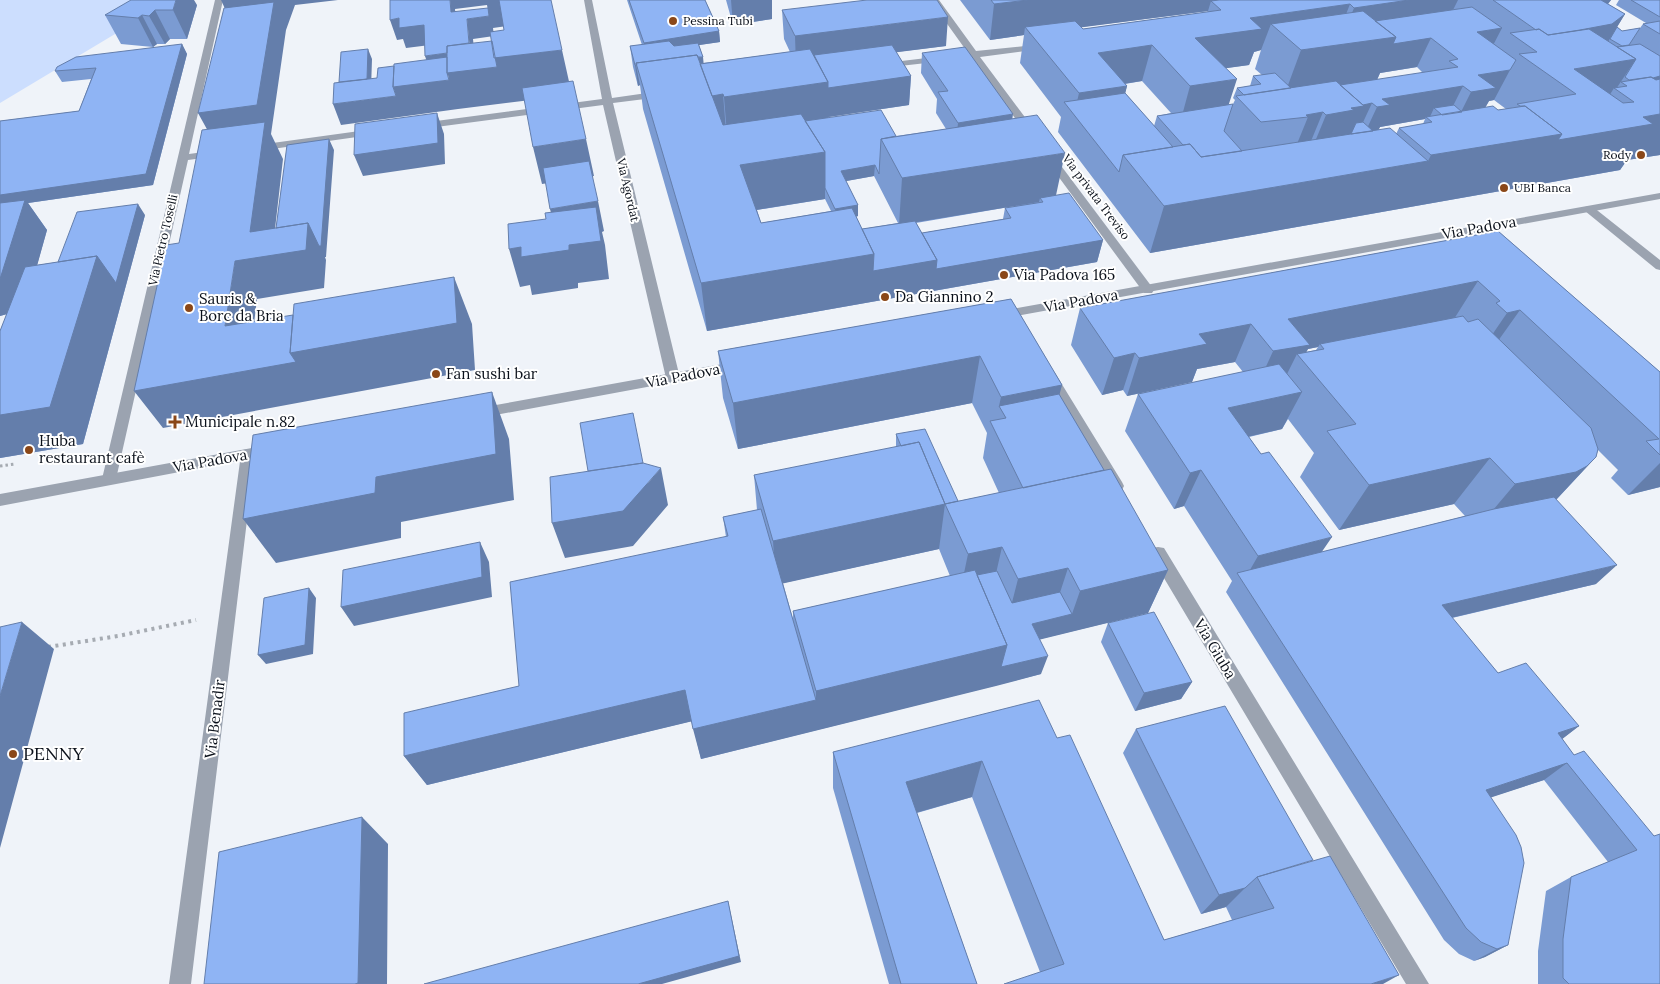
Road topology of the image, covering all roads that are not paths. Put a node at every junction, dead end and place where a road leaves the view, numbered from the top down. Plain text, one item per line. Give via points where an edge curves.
1 (219, 0) edge
2 (588, 0) edge
3 (934, 0) edge
4 (1052, 44) edge
5 (974, 55) junction
6 (876, 67) edge
7 (672, 93) edge
8 (607, 101) junction
9 (415, 127) edge
10 (385, 131) edge
11 (248, 149) edge
12 (228, 152) edge
13 (182, 158) junction
14 (1660, 196) edge
15 (1589, 209) junction
16 (1461, 231) junction
17 (1474, 242) edge
18 (1660, 266) edge
19 (1148, 290) junction
20 (984, 318) edge
21 (754, 363) edge
22 (1044, 366) edge
23 (673, 378) junction
24 (470, 414) edge
25 (287, 447) edge
26 (248, 454) junction
27 (109, 479) junction
28 (0, 500) edge
29 (1126, 502) edge
30 (1147, 536) edge
31 (180, 984) edge
32 (1418, 984) edge

1 - 13 street, Via Pietro Toselli
2 - 8 street, Via Agordat
3 - 5 street, Via privata Treviso
4 - 5 street
5 - 6 street
5 - 19 street, Via privata Treviso
7 - 8 street
8 - 9 street
8 - 23 street, Via Agordat
10 - 11 street
12 - 13 street
13 - 27 street, Via Pietro Toselli
14 - 15 street, Via Padova
15 - 16 street, Via Padova
15 - 18 street
16 - 17 street
16 - 19 street, Via Padova
19 - 20 street, Via Padova via 1017,320
21 - 23 street, Via Padova
22 - 29 street
23 - 24 street, Via Padova
25 - 26 street, Via Padova
26 - 27 street, Via Padova
26 - 31 street, Via Benadir
27 - 28 street, Via Padova
30 - 32 street, Via Giuba

